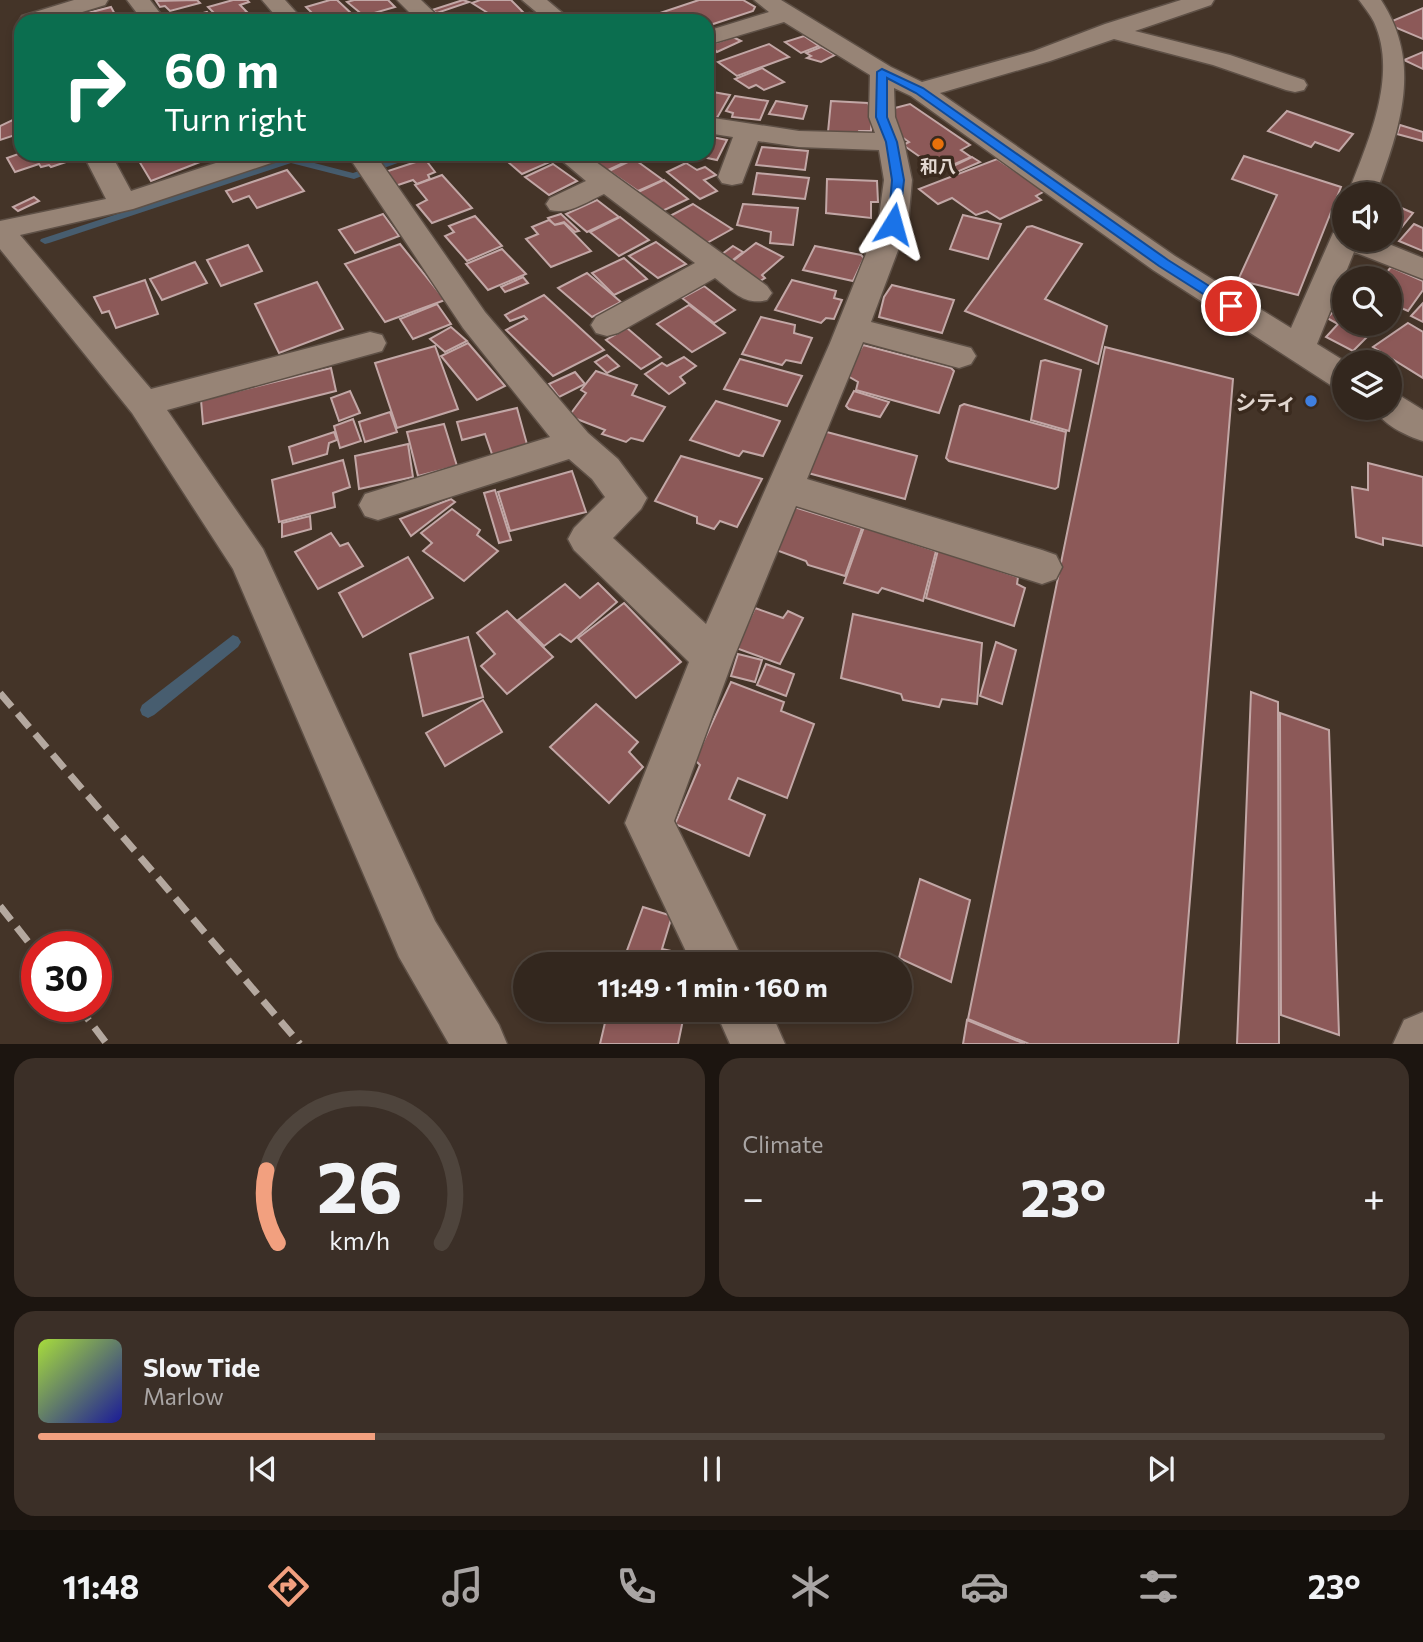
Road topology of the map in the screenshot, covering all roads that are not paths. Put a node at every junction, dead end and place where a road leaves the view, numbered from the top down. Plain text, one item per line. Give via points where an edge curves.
1 (97, 0) edge
2 (138, 0) edge
3 (273, 0) edge
4 (408, 0) edge
5 (533, 0) edge
6 (765, 0) edge
7 (1203, 0) edge
8 (1370, 0) edge
9 (789, 13) junction
10 (54, 14) edge
11 (149, 14) edge
12 (286, 14) edge
13 (424, 14) edge
14 (552, 14) edge
15 (1113, 29) junction
16 (714, 36) edge
17 (882, 72) junction
18 (1295, 85) dead end
19 (920, 91) junction
20 (714, 126) edge
21 (748, 131) junction
22 (891, 142) junction
23 (101, 161) edge
24 (249, 161) edge
25 (578, 161) edge
26 (368, 165) edge
27 (732, 177) dead end
28 (606, 182) junction
29 (1366, 182) edge
30 (123, 203) junction
31 (560, 204) dead end
32 (2, 235) edge
33 (1339, 252) edge
34 (1381, 252) edge
35 (717, 264) junction
36 (1423, 270) edge
37 (756, 293) dead end
38 (607, 325) dead end
39 (852, 328) junction
40 (370, 343) dead end
41 (1299, 349) junction
42 (959, 356) dead end
43 (1332, 370) edge
44 (144, 404) junction
45 (1402, 415) edge
46 (1423, 428) edge
47 (575, 443) junction
48 (784, 487) junction
49 (378, 505) dead end
50 (1042, 567) dead end
51 (713, 657) junction
52 (713, 952) edge
53 (747, 1022) edge
54 (1423, 1039) edge
55 (480, 1044) edge
56 (758, 1044) edge
57 (1420, 1044) edge

1 - 10 street
2 - 11 street
3 - 12 street
4 - 13 street
5 - 14 street
6 - 9 street
7 - 15 street
8 - 29 street via 1388,31 1395,83
9 - 16 street
9 - 17 street
15 - 18 street via 1130,38 1221,60
15 - 19 street via 1042,56
17 - 19 street
17 - 22 street via 882,117
19 - 41 street via 1164,263
20 - 21 street
21 - 22 street via 799,139
21 - 27 street
22 - 39 street via 898,180 893,224
23 - 30 street
24 - 30 street
25 - 28 street
26 - 47 street via 474,320
28 - 31 street
28 - 35 street
30 - 32 street
32 - 44 street
33 - 41 street
34 - 36 street
35 - 37 street
35 - 38 street
39 - 42 street
39 - 48 street
40 - 44 street
41 - 43 street
44 - 55 street via 249,561 417,939
45 - 46 street
47 - 49 street
47 - 51 street via 605,469 628,498 588,539
48 - 50 street
48 - 51 street
51 - 52 street via 649,823
53 - 56 street
54 - 57 street

